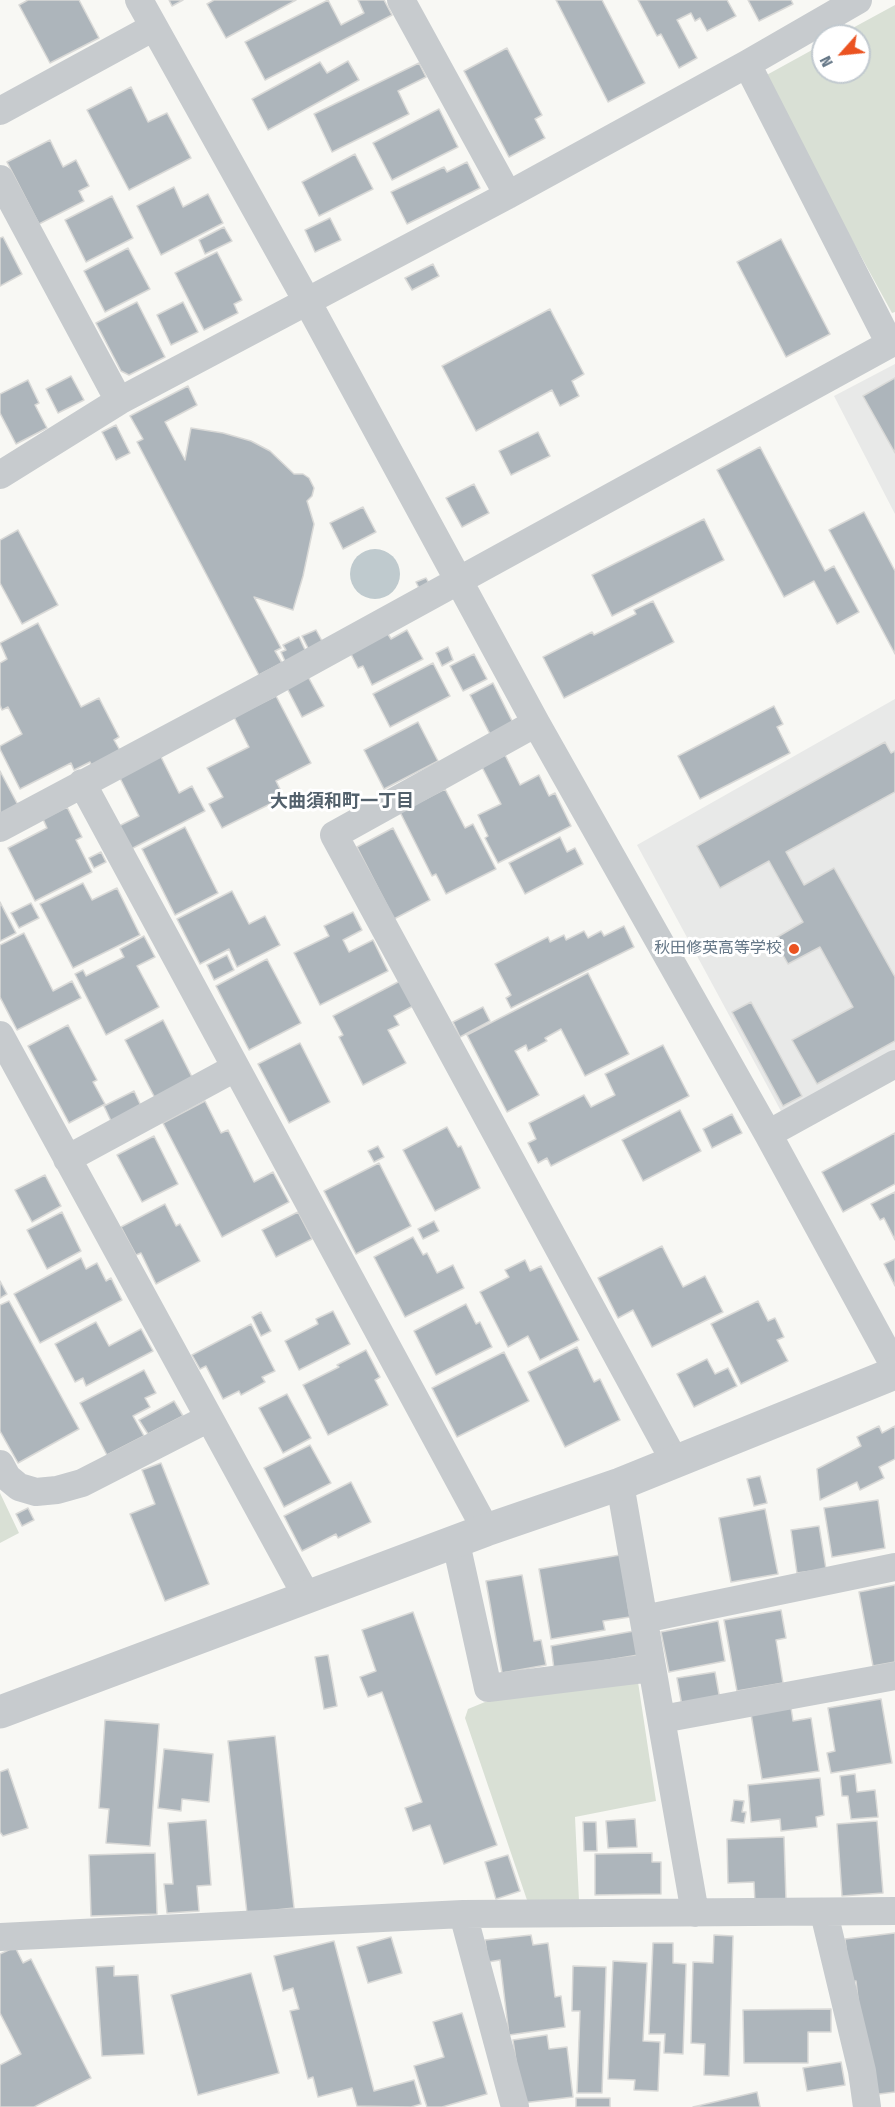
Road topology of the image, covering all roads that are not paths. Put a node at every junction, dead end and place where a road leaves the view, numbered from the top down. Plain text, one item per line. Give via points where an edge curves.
1 (139, 0) edge
2 (401, 0) edge
3 (858, 0) edge
4 (154, 27) junction
5 (747, 64) junction
6 (0, 111) edge
7 (0, 179) edge
8 (508, 195) junction
9 (308, 303) junction
10 (892, 343) edge
11 (119, 401) junction
12 (0, 475) edge
13 (458, 581) junction
14 (536, 723) junction
15 (82, 783) junction
16 (0, 828) edge
17 (0, 1035) edge
18 (895, 1064) edge
19 (236, 1068) junction
20 (768, 1134) junction
21 (67, 1159) junction
22 (895, 1367) edge
23 (895, 1373) edge
24 (209, 1418) junction
25 (675, 1462) junction
26 (0, 1464) edge
27 (620, 1484) junction
28 (486, 1530) junction
29 (456, 1543) junction
30 (895, 1567) edge
31 (307, 1597) junction
32 (644, 1619) junction
33 (652, 1668) junction
34 (895, 1676) edge
35 (0, 1712) edge
36 (662, 1719) junction
37 (895, 1911) edge
38 (695, 1913) junction
39 (825, 1913) junction
40 (463, 1914) junction
41 (0, 1937) edge
42 (515, 2107) edge
43 (867, 2107) edge

1 - 4 street
2 - 8 street
3 - 5 street
4 - 6 street
4 - 9 street
5 - 8 street
5 - 10 street
7 - 11 street
8 - 9 street
9 - 11 street
9 - 13 street
10 - 13 street
11 - 12 street
13 - 14 street
13 - 15 street
14 - 20 street
14 - 25 street via 334,835
15 - 16 street
15 - 19 street
17 - 21 street
18 - 20 street
19 - 21 street
19 - 28 street
20 - 22 street
21 - 24 street
23 - 25 street
24 - 26 street via 82,1483 57,1490 36,1492 19,1487
24 - 31 street
25 - 27 street
27 - 28 street
27 - 32 street
28 - 29 street
29 - 31 street
29 - 33 street via 488,1688
30 - 32 street
31 - 35 street
32 - 33 street
33 - 36 street
34 - 36 street
36 - 38 street
37 - 39 street
38 - 39 street
38 - 40 street
39 - 43 street
40 - 41 street
40 - 42 street

